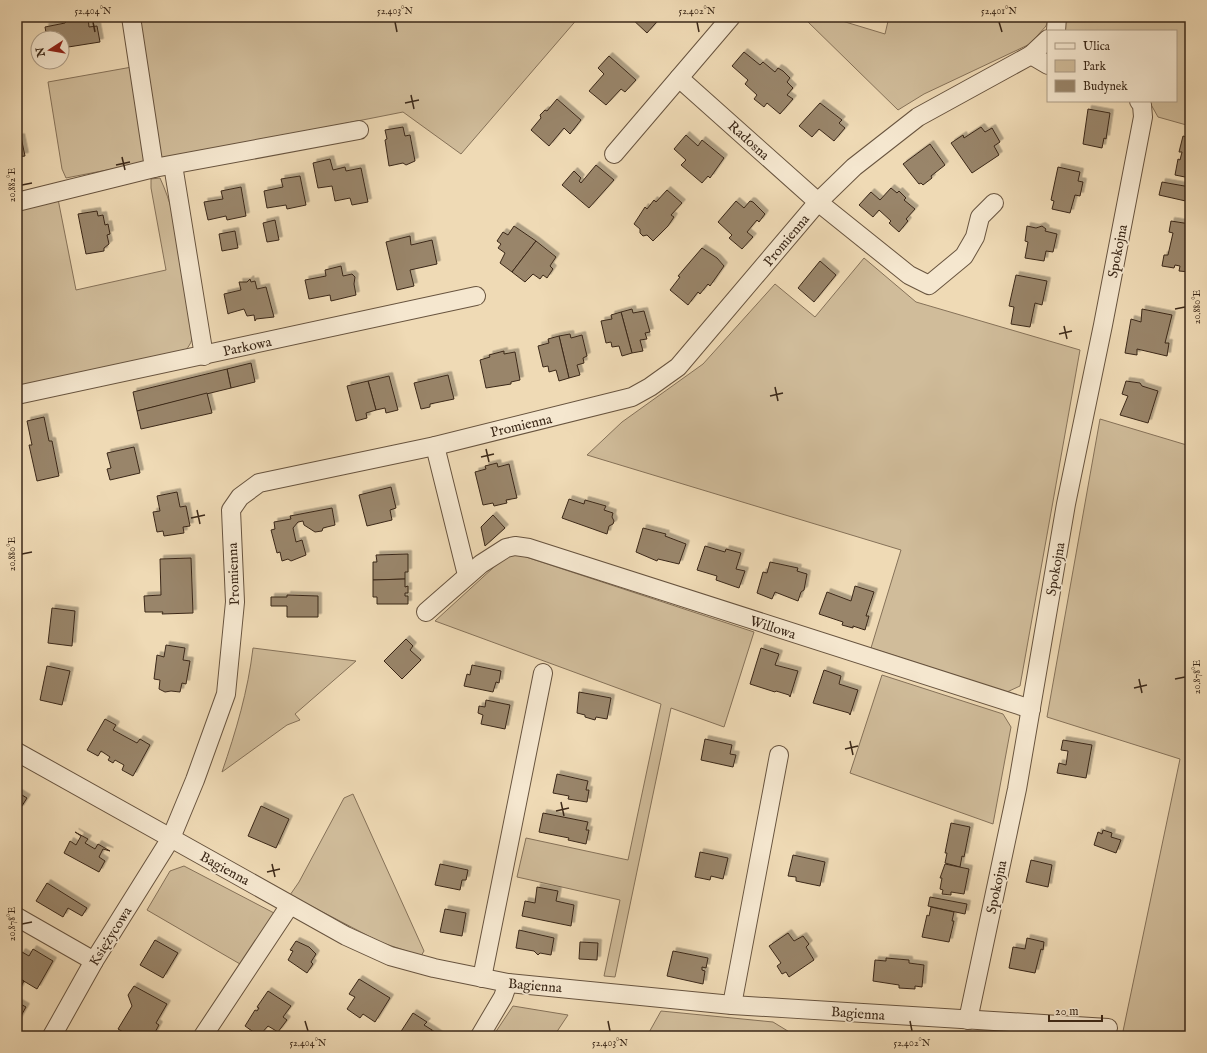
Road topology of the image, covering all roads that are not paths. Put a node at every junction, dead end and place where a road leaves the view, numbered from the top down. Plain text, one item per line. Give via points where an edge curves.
1 (131, 17) edge
2 (731, 17) edge
3 (1057, 17) edge
4 (1056, 30) edge
5 (1047, 40) edge
6 (1031, 55) junction
7 (1047, 64) edge
8 (679, 78) junction
9 (1141, 109) edge
10 (359, 130) dead end
11 (614, 154) dead end
12 (173, 164) junction
13 (154, 168) junction
14 (17, 202) edge
15 (818, 202) junction
16 (994, 203) dead end
17 (476, 296) dead end
18 (204, 356) junction
19 (17, 395) edge
20 (435, 446) junction
21 (467, 575) junction
22 (426, 612) dead end
23 (543, 673) dead end
24 (1031, 709) junction
25 (17, 752) edge
26 (779, 756) dead end
27 (171, 838) junction
28 (290, 905) junction
29 (17, 917) edge
30 (94, 961) junction
31 (482, 978) junction
32 (508, 982) junction
33 (732, 1004) junction
34 (968, 1020) junction
35 (1108, 1028) dead end
36 (52, 1036) edge
37 (203, 1036) edge
38 (480, 1036) edge

1 - 13 street
2 - 8 street
3 - 4 street
5 - 6 street, Promienna
6 - 7 street
6 - 15 street, Promienna via 918,117 854,167
8 - 11 street
8 - 15 street, Radosna
9 - 24 street, Spokojna via 1103,325 1066,504
10 - 12 street
12 - 13 street
12 - 18 street
13 - 14 street
15 - 16 street, Radosna via 909,275 928,285 964,256 975,237 980,217
15 - 20 street, Promienna via 678,367 650,387 632,397
17 - 18 street, Parkowa
18 - 19 street, Parkowa
20 - 21 street
20 - 27 street, Promienna via 258,483 240,497 231,510 235,602 226,694
21 - 22 street
21 - 24 street, Willowa via 506,548 529,548
23 - 31 street
24 - 34 street, Spokojna via 1017,789
25 - 27 street, Bagienna
26 - 33 street
27 - 28 street, Bagienna
27 - 30 street, Księżycowa
28 - 31 street, Bagienna via 346,936 390,956
28 - 37 street
29 - 30 street
30 - 36 street, Księżycowa
31 - 32 street, Bagienna
32 - 33 street, Bagienna
32 - 38 street via 500,1002
33 - 34 street, Bagienna
34 - 35 street, Bagienna

